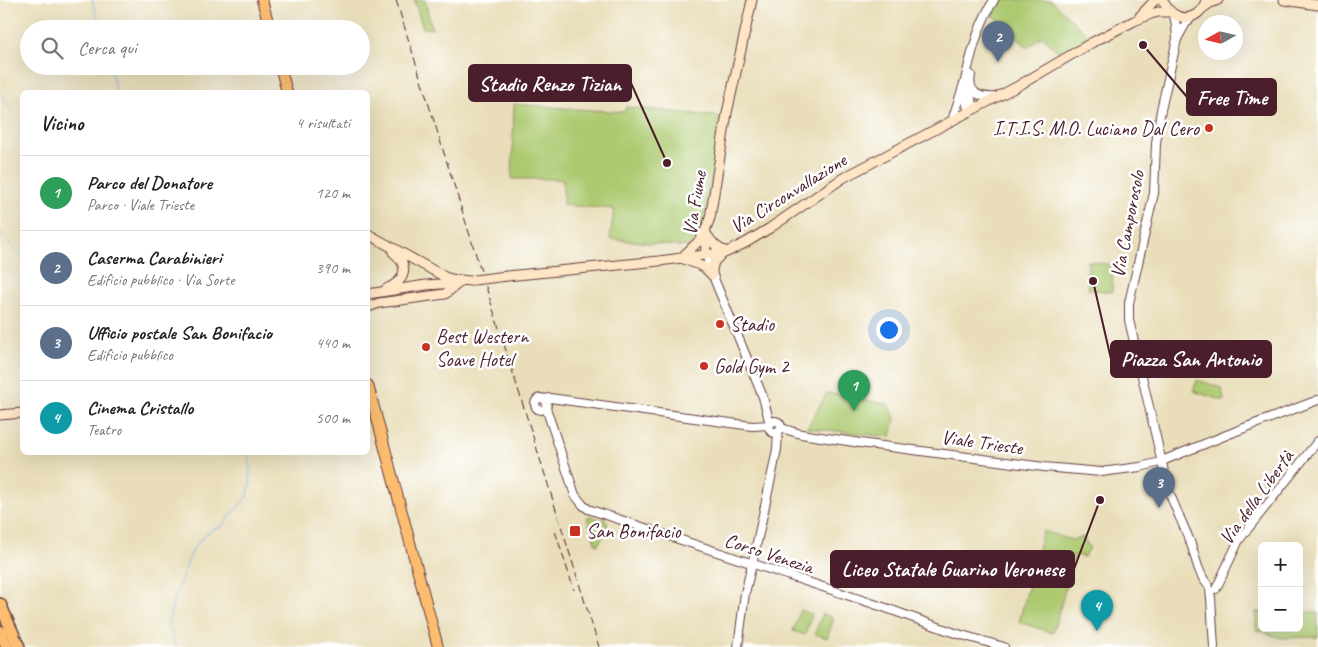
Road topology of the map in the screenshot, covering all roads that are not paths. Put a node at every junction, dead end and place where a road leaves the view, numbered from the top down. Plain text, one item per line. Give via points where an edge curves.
1 (262, 0) edge
2 (752, 0) edge
3 (994, 0) edge
4 (1155, 0) edge
5 (1163, 0) edge
6 (1218, 0) edge
7 (1284, 0) edge
8 (1205, 4) edge
9 (1318, 5) edge
10 (1172, 14) junction
11 (1192, 17) junction
12 (268, 20) edge
13 (1134, 21) junction
14 (1177, 38) junction
15 (970, 58) junction
16 (282, 75) edge
17 (286, 90) edge
18 (962, 90) junction
19 (995, 98) junction
20 (973, 110) junction
21 (952, 121) junction
22 (705, 231) junction
23 (370, 235) edge
24 (370, 241) edge
25 (726, 252) junction
26 (706, 255) junction
27 (681, 258) junction
28 (430, 269) junction
29 (712, 275) junction
30 (472, 281) junction
31 (459, 283) junction
32 (426, 286) junction
33 (371, 294) edge
34 (370, 307) edge
35 (370, 393) edge
36 (1318, 400) edge
37 (766, 406) junction
38 (20, 413) edge
39 (0, 415) edge
40 (775, 429) junction
41 (1318, 441) edge
42 (776, 453) junction
43 (1161, 461) junction
44 (582, 505) joint
45 (752, 564) junction
46 (1212, 590) junction
47 (0, 604) edge
48 (0, 631) edge
49 (7, 647) edge
50 (19, 647) edge
51 (438, 647) edge
52 (738, 647) edge
53 (1004, 647) edge
54 (1214, 647) edge

1 - 12 main road
2 - 22 main road, Via Fiume
3 - 15 street via 977,33
4 - 13 main road, Via Circonvallazione
5 - 10 main road
6 - 8 main road
7 - 9 main road
8 - 11 main road
10 - 11 main road, Via Circonvallazione
10 - 13 main road, Via Circonvallazione via 1158,12
10 - 14 street, Via Camporosolo
11 - 14 street, Via Camporosolo
13 - 19 main road, Via Circonvallazione
14 - 43 street, Via Camporosolo via 1159,124 1154,193 1129,303 1129,320
15 - 18 street
15 - 19 street via 973,63 970,88 982,96
16 - 17 main road
18 - 20 street via 968,91
18 - 21 street
19 - 20 main road, Via Circonvallazione
20 - 21 main road, Via Circonvallazione
21 - 25 main road, Via Circonvallazione via 843,178 770,228
22 - 25 main road via 713,244
22 - 26 main road, Via Fiume
22 - 27 main road
23 - 28 main road
24 - 33 main road via 394,253 403,266 399,282
25 - 26 main road, Via Circonvallazione
25 - 29 main road via 714,262
26 - 27 main road, Via Circonvallazione
26 - 29 street, Via Fiume
27 - 29 main road via 704,267
27 - 30 main road, Via Circonvallazione, bridge
28 - 30 main road via 451,279
28 - 32 main road
29 - 37 street, Via Fiume
30 - 31 main road, Via Circonvallazione
31 - 32 main road, Via Circonvallazione
31 - 34 main road via 435,297 380,303
32 - 33 main road, Via Circonvallazione
35 - 51 main road
36 - 43 street, Viale Trieste
37 - 40 street, Via Fiume
37 - 40 street via 766,418
38 - 39 main road
40 - 42 street
40 - 42 street via 782,438
40 - 43 street, Viale Trieste via 1089,472 1117,471
40 - 44 street, Viale Trieste via 563,400 544,406 573,489
41 - 46 street, Via della Libertà via 1239,540 1224,575
42 - 45 street
43 - 46 street, Via Camporosolo via 1202,578
44 - 45 street, Corso Venezia
45 - 52 street
45 - 53 street, Corso Venezia
46 - 54 street, Via Camporosolo
47 - 50 highway
48 - 49 highway

